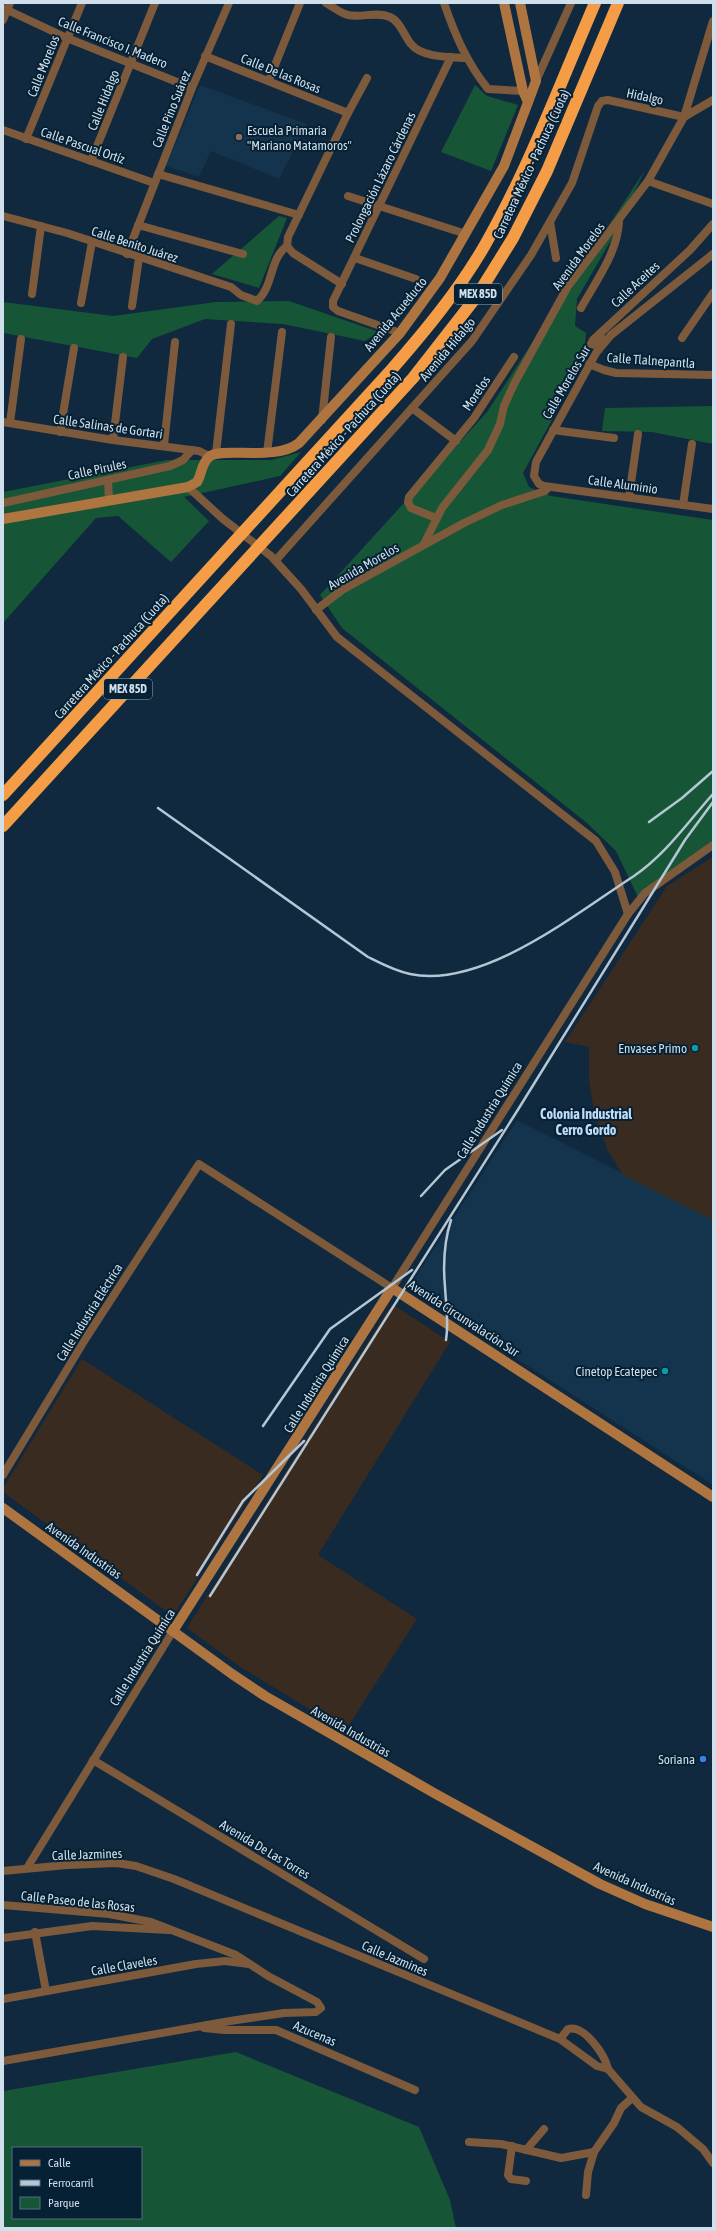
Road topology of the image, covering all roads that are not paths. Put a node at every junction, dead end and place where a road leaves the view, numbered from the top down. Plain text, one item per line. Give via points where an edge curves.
1 (82, 3) edge
2 (154, 3) edge
3 (229, 3) edge
4 (300, 3) edge
5 (326, 3) edge
6 (444, 3) edge
7 (504, 3) edge
8 (520, 3) edge
9 (571, 3) edge
10 (595, 3) edge
11 (618, 3) edge
12 (7, 7) edge
13 (3, 20) edge
14 (713, 21) edge
15 (67, 38) junction
16 (205, 56) junction
17 (451, 57) junction
18 (467, 58) junction
19 (130, 63) junction
20 (367, 78) dead end
21 (269, 80) junction
22 (536, 81) junction
23 (192, 88) junction
24 (522, 91) junction
25 (713, 100) edge
26 (602, 101) joint
27 (528, 102) junction
28 (348, 113) junction
29 (684, 117) junction
30 (3, 130) edge
31 (26, 138) junction
32 (91, 161) junction
33 (158, 174) junction
34 (648, 181) junction
35 (154, 183) junction
36 (348, 196) dead end
37 (713, 204) edge
38 (379, 206) junction
39 (3, 216) edge
40 (299, 216) junction
41 (619, 220) junction
42 (550, 222) junction
43 (713, 224) edge
44 (138, 225) junction
45 (41, 226) junction
46 (466, 234) junction
47 (92, 242) junction
48 (287, 246) junction
49 (127, 254) junction
50 (243, 254) dead end
51 (139, 258) junction
52 (354, 258) junction
53 (556, 258) dead end
54 (711, 259) edge
55 (416, 279) dead end
56 (342, 284) junction
57 (713, 293) edge
58 (32, 294) dead end
59 (81, 303) dead end
60 (132, 306) dead end
61 (581, 308) dead end
62 (231, 324) dead end
63 (282, 332) dead end
64 (400, 333) junction
65 (610, 334) junction
66 (331, 337) dead end
67 (682, 338) dead end
68 (21, 339) dead end
69 (175, 342) dead end
70 (74, 348) dead end
71 (123, 357) dead end
72 (514, 357) dead end
73 (589, 364) junction
74 (713, 375) edge
75 (412, 408) junction
76 (322, 421) junction
77 (6, 423) edge
78 (553, 430) junction
79 (60, 432) junction
80 (638, 434) dead end
81 (614, 438) dead end
82 (113, 440) junction
83 (456, 441) junction
84 (692, 444) dead end
85 (164, 446) junction
86 (192, 450) junction
87 (267, 453) junction
88 (212, 455) junction
89 (534, 476) joint
90 (108, 480) junction
91 (188, 487) junction
92 (549, 487) junction
93 (629, 497) junction
94 (109, 500) junction
95 (3, 503) edge
96 (683, 505) junction
97 (713, 509) edge
98 (436, 518) junction
99 (3, 519) edge
100 (424, 544) junction
101 (276, 560) junction
102 (316, 610) junction
103 (3, 795) edge
104 (3, 826) edge
105 (713, 845) edge
106 (628, 914) junction
107 (198, 1164) joint
108 (392, 1288) junction
109 (3, 1475) edge
110 (713, 1497) edge
111 (3, 1508) edge
112 (173, 1631) junction
113 (93, 1760) junction
114 (27, 1868) junction
115 (3, 1871) edge
116 (3, 1905) edge
117 (713, 1927) edge
118 (176, 1930) junction
119 (35, 1932) junction
120 (3, 1938) edge
121 (424, 1959) dead end
122 (250, 1964) junction
123 (46, 1991) junction
124 (3, 1999) edge
125 (321, 2008) joint
126 (200, 2027) junction
127 (560, 2039) junction
128 (3, 2061) edge
129 (608, 2069) junction
130 (415, 2090) dead end
131 (632, 2098) junction
132 (544, 2129) dead end
133 (469, 2142) dead end
134 (512, 2146) junction
135 (526, 2150) junction
136 (594, 2152) junction
137 (713, 2163) edge
138 (526, 2180) dead end
139 (586, 2195) dead end

1 - 15 street, Calle Morelos
2 - 19 street, Calle Hidalgo
3 - 16 street, Calle Pino Suárez
4 - 21 street
5 - 17 street via 349,15 379,14 392,18 414,48 421,52
6 - 18 street via 457,41
7 - 24 street
8 - 22 street
9 - 22 street
10 - 103 highway, Carretera México - Pachuca (Cuota) / MEX 85D via 512,194 474,262 448,300 413,345
11 - 104 highway, Carretera México - Pachuca (Cuota) / MEX 85D via 547,171 516,232 464,312 413,378
12 - 13 street
12 - 15 street, Calle Francisco I. Madero
14 - 29 street, Avenida Morelos
15 - 19 street, Calle Francisco I. Madero
15 - 31 street, Calle Morelos
16 - 21 street, Calle De las Rosas
16 - 23 street, Calle Pino Suárez
17 - 18 street
17 - 38 street, Prolongación Lázaro Cárdenas
18 - 24 street via 474,72 488,89
19 - 23 street, Calle Francisco I. Madero
19 - 32 street, Calle Hidalgo
20 - 28 street
21 - 28 street, Calle De las Rosas
22 - 27 street, Avenida Acueducto
23 - 33 street, Calle Pino Suárez
24 - 27 street
25 - 29 street
26 - 29 street, Hidalgo via 608,100
26 - 42 street, Avenida Hidalgo via 598,106 572,183
27 - 46 street, Avenida Acueducto via 504,166
28 - 40 street
29 - 34 street, Avenida Morelos
30 - 31 street, Calle Pascual Ortíz
31 - 32 street, Calle Pascual Ortíz
32 - 35 street, Calle Pascual Ortíz
33 - 35 street, Calle Pino Suárez
33 - 40 street
34 - 37 street
34 - 41 street, Avenida Morelos
35 - 44 street, Calle Pino Suárez
36 - 38 street
38 - 46 street
38 - 52 street, Prolongación Lázaro Cárdenas
39 - 45 street, Calle Benito Juárez
40 - 48 street via 288,237
41 - 61 street via 619,235 613,249
41 - 98 street, Avenida Morelos via 568,286 511,390 488,450
42 - 53 street
42 - 75 street, Avenida Hidalgo via 531,255 472,341
43 - 65 street, Calle Aceites via 690,250 591,344 595,345
44 - 49 street, Calle Pino Suárez
44 - 50 street
45 - 47 street, Calle Benito Juárez
45 - 58 street
46 - 64 street, Avenida Acueducto via 440,278
47 - 49 street, Calle Benito Juárez
47 - 59 street
48 - 51 street, Calle Benito Juárez via 277,256 267,286 258,301 241,295 231,287
48 - 56 street via 293,253
49 - 51 street, Calle Benito Juárez
51 - 60 street
52 - 55 street
52 - 56 street, Prolongación Lázaro Cárdenas
54 - 65 street, Calle Morelos Sur
56 - 64 street, Prolongación Lázaro Cárdenas via 333,301 333,307
57 - 67 street
62 - 88 street
63 - 87 street
64 - 76 street, Avenida Acueducto
65 - 73 street, Calle Morelos Sur
66 - 76 street
68 - 77 street
69 - 85 street
70 - 79 street
71 - 82 street
72 - 83 street, Morelos
73 - 74 street, Calle Tlalnepantla via 616,373
73 - 78 street, Calle Morelos Sur
75 - 83 street
75 - 101 street, Avenida Hidalgo
76 - 87 street, Avenida Acueducto via 294,447
77 - 79 street, Calle Salinas de Gortari
78 - 81 street
78 - 89 street, Calle Morelos Sur via 536,462
79 - 82 street, Calle Salinas de Gortari
80 - 93 street
82 - 85 street, Calle Salinas de Gortari
83 - 98 street, Morelos via 409,497 411,508
84 - 96 street
85 - 86 street, Calle Salinas de Gortari
86 - 88 street, Calle Salinas de Gortari
86 - 90 street, Calle Pirules via 183,460 170,466
87 - 88 street, Avenida Acueducto
88 - 91 street via 202,465 197,482
89 - 92 street, Calle Aluminio via 540,484
90 - 94 street
90 - 95 street, Calle Pirules
91 - 94 street
91 - 101 street via 222,519
92 - 93 street, Calle Aluminio
92 - 100 street, Avenida Morelos via 545,491 502,505
93 - 96 street, Calle Aluminio
94 - 99 street
96 - 97 street, Calle Aluminio
98 - 100 street, Avenida Morelos
100 - 102 street, Avenida Morelos via 342,590
101 - 102 street
102 - 106 street via 336,637 596,841 615,872
105 - 106 street, Calle Industria Química via 645,893
106 - 108 street, Calle Industria Química
107 - 108 street, Avenida Circunvalación Sur
107 - 109 street, Calle Industria Eléctrica via 86,1338
108 - 110 street, Avenida Circunvalación Sur
108 - 112 street, Calle Industria Química
111 - 112 street, Avenida Industrias
112 - 113 street, Calle Industria Química
112 - 117 street, Avenida Industrias via 265,1696 434,1793 611,1889 645,1904
113 - 114 street, Calle Industria Química
113 - 121 street, Avenida De Las Torres
114 - 115 street, Calle Jazmines
114 - 127 street, Calle Jazmines via 117,1863 150,1870
116 - 118 street, Calle Paseo de las Rosas via 109,1914
118 - 119 street via 102,1926
118 - 122 street, Calle Paseo de las Rosas via 236,1955
119 - 120 street
119 - 123 street
122 - 123 street, Calle Claveles via 225,1961 196,1964
122 - 125 street, Calle Paseo de las Rosas via 317,2002
123 - 124 street, Calle Claveles
125 - 126 street, Azucenas via 316,2012 272,2015
126 - 128 street, Azucenas
126 - 130 street, Azucenas via 224,2030 276,2030
127 - 129 street, Calle Jazmines via 593,2063
127 - 129 street via 569,2028 577,2030 595,2044 605,2058
129 - 131 street, Calle Jazmines
131 - 136 street via 621,2108
131 - 137 street, Calle Jazmines via 645,2110 678,2127 703,2149
132 - 135 street
133 - 134 street
134 - 135 street
134 - 138 street via 508,2175 511,2179
135 - 136 street via 561,2158
136 - 139 street via 588,2172

